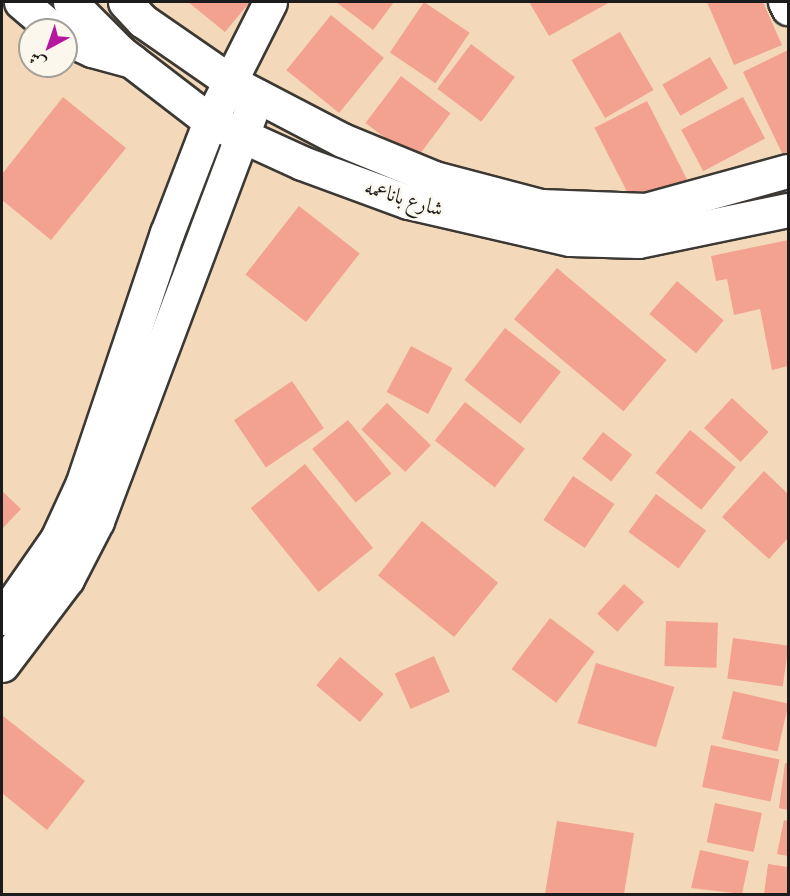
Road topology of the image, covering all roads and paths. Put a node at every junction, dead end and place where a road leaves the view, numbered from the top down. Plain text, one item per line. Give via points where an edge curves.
1 (21, 2) edge
2 (70, 2) edge
3 (125, 2) edge
4 (270, 2) edge
5 (785, 2) edge
6 (789, 8) edge
7 (40, 18) edge
8 (78, 43) edge
9 (132, 60) junction
10 (244, 89) junction
11 (210, 121) junction
12 (239, 135) junction
13 (789, 171) edge
14 (789, 210) edge
15 (141, 362) junction
16 (2, 618) edge
17 (2, 665) edge

1 - 7 main road
2 - 9 main road, شارع باناعمه
3 - 10 main road, شارع باناعمه via 143,21
4 - 10 main road
5 - 6 main road
8 - 9 main road via 102,54
9 - 11 main road, شارع باناعمه
10 - 11 main road
10 - 12 main road
10 - 13 main road, شارع باناعمه via 342,140 434,178 541,206 646,210
11 - 12 main road, شارع باناعمه
11 - 15 main road
12 - 14 main road, شارع باناعمه via 408,202 570,239 638,241
12 - 15 main road
15 - 16 main road via 57,539
15 - 17 main road via 112,486 81,553 45,611

